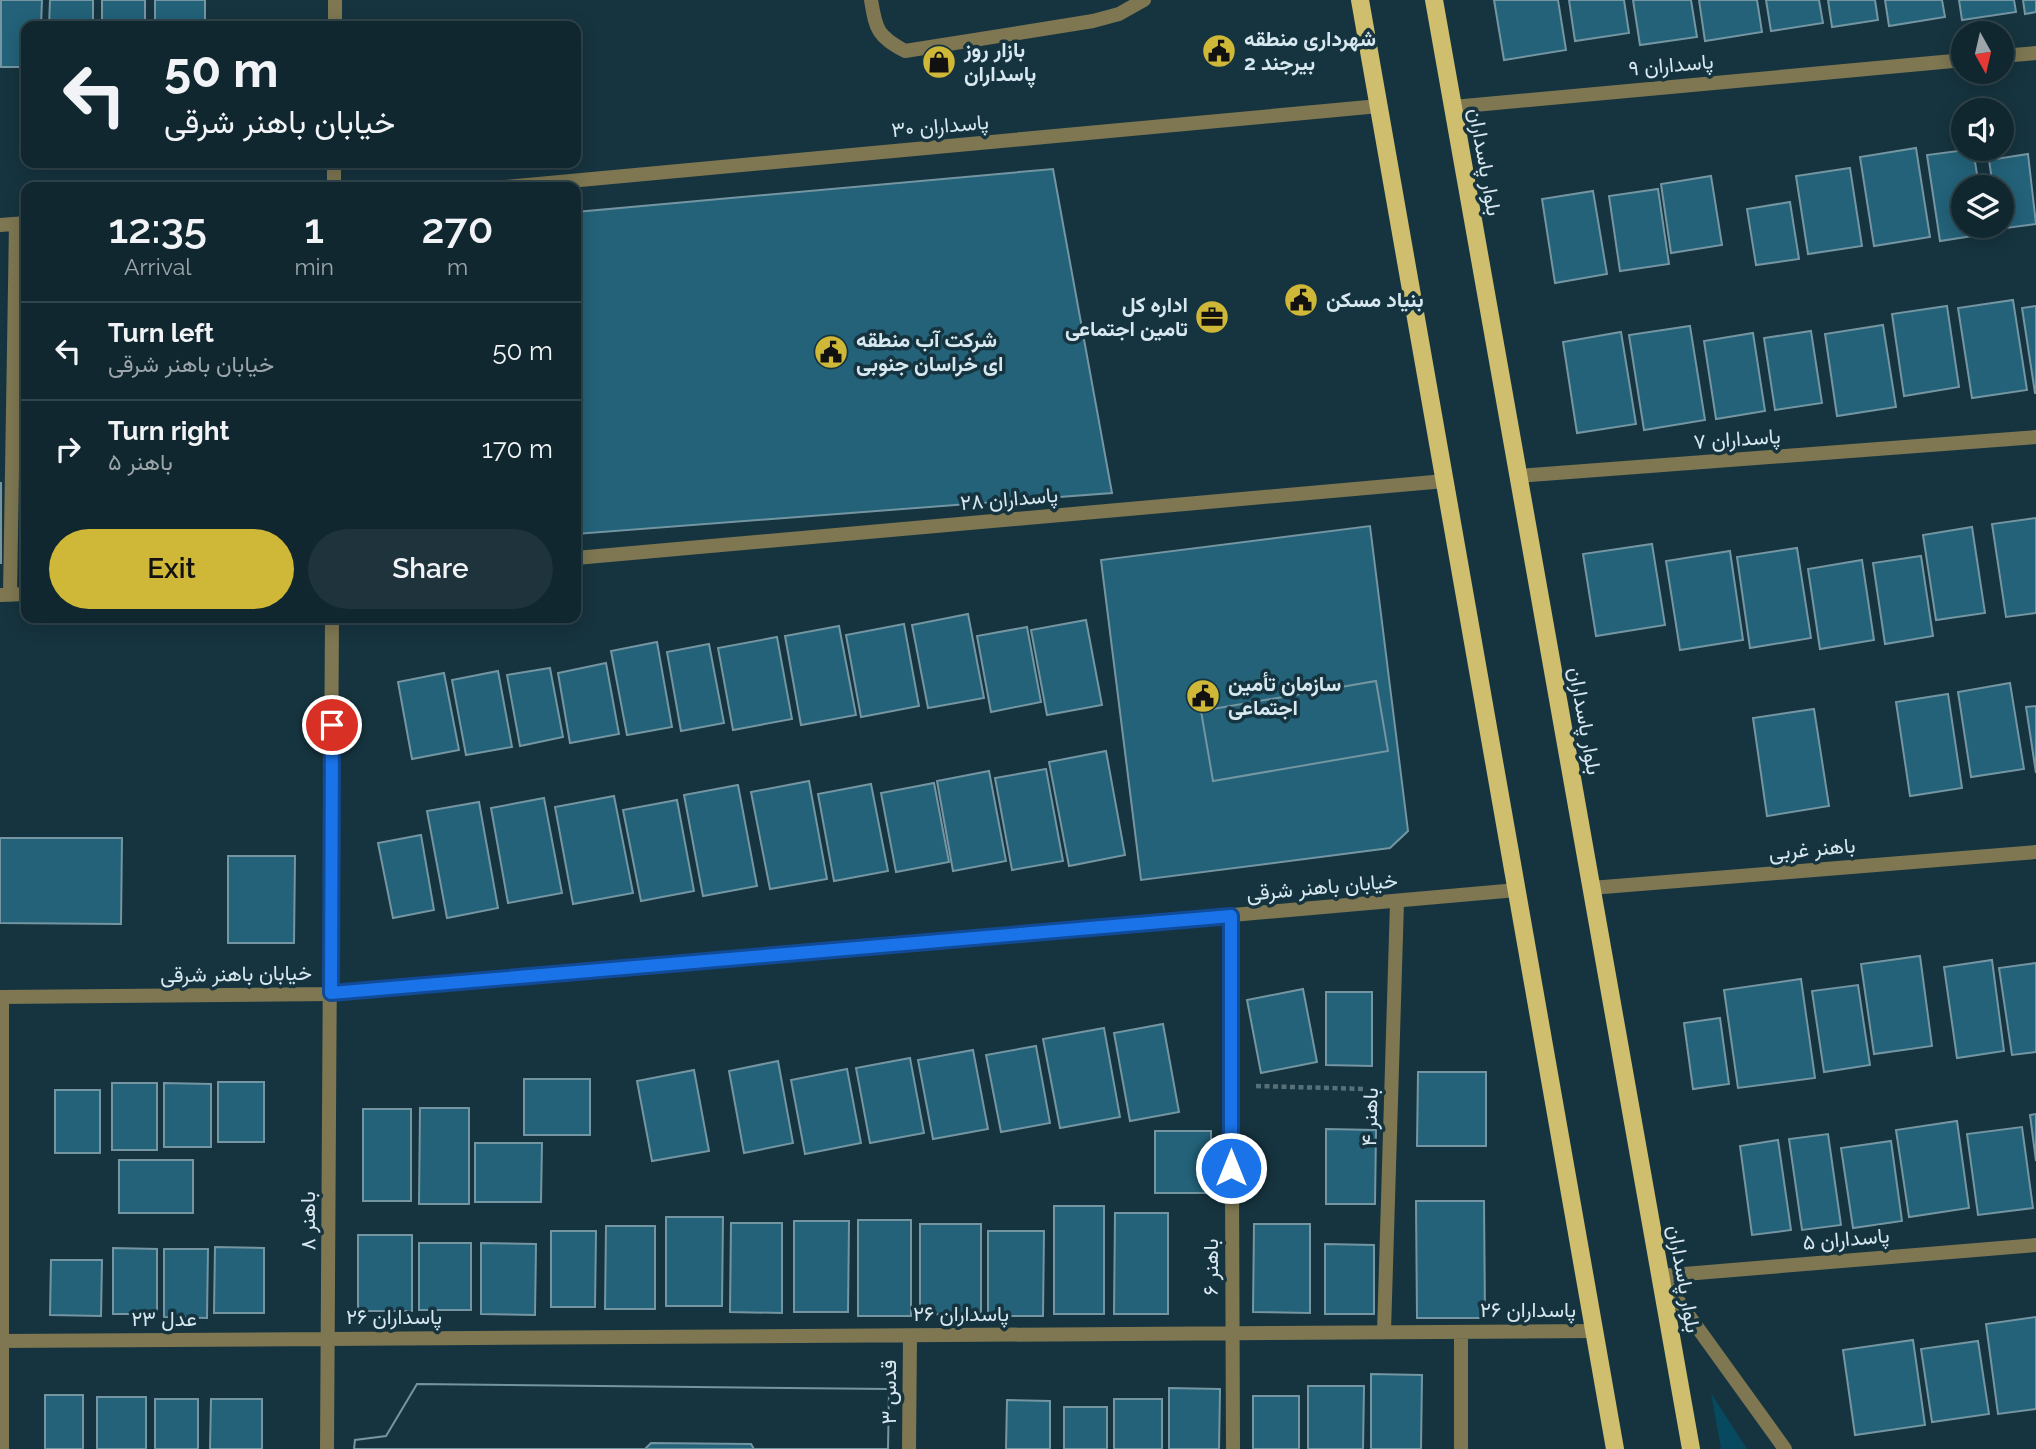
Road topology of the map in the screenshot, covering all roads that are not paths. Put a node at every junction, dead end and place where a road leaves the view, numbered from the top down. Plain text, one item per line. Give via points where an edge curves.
1 (335, 0) edge
2 (871, 0) edge
3 (1144, 0) edge
4 (1360, 0) edge
5 (1433, 0) edge
6 (335, 21) edge
7 (2036, 53) edge
8 (2014, 55) edge
9 (1951, 61) edge
10 (1380, 106) junction
11 (1452, 107) junction
12 (559, 182) edge
13 (21, 223) edge
14 (0, 225) edge
15 (2036, 437) edge
16 (1518, 476) junction
17 (1445, 481) junction
18 (581, 558) edge
19 (5, 595) edge
20 (332, 623) edge
21 (2036, 852) edge
22 (1591, 888) junction
23 (1517, 890) junction
24 (1397, 902) junction
25 (1231, 916) junction
26 (331, 993) junction
27 (1, 997) edge
28 (2036, 1245) edge
29 (1660, 1276) junction
30 (1595, 1331) junction
31 (1384, 1332) junction
32 (1461, 1332) junction
33 (1232, 1334) junction
34 (910, 1336) junction
35 (328, 1339) junction
36 (1, 1341) edge
37 (2, 1449) edge
38 (327, 1449) edge
39 (909, 1449) edge
40 (1233, 1449) edge
41 (1461, 1449) edge
42 (1615, 1449) edge
43 (1691, 1449) edge
44 (1785, 1449) edge

1 - 6 street
2 - 3 street via 875,26 883,39 905,51 1093,21
4 - 10 main road
5 - 11 main road, بلوار پاسداران
7 - 8 street
9 - 11 street, پاسداران ۹
10 - 12 street, پاسداران ۳۰
10 - 17 main road
11 - 16 main road, بلوار پاسداران
13 - 14 street
13 - 19 street
15 - 16 street, پاسداران ۷
16 - 22 main road, بلوار پاسداران
17 - 18 street, پاسداران ۲۸
17 - 23 main road
20 - 26 street, باهنر ۸
21 - 22 street, باهنر غربی
22 - 29 main road, بلوار پاسداران
23 - 24 street, خیابان باهنر شرقی
23 - 30 main road
24 - 25 street, خیابان باهنر شرقی
24 - 31 street, باهنر ۴
25 - 26 street, خیابان باهنر شرقی
25 - 33 street, باهنر ۶
26 - 27 street, خیابان باهنر شرقی
26 - 35 street, باهنر ۸
27 - 36 street
28 - 29 street, پاسداران ۵
29 - 43 main road, بلوار پاسداران
29 - 44 street
30 - 32 street, پاسداران ۲۶
30 - 42 main road
31 - 32 street, پاسداران ۲۶
31 - 33 street, پاسداران ۲۶
32 - 41 street
33 - 34 street, پاسداران ۲۶
33 - 40 street, باهنر ۶
34 - 35 street, پاسداران ۲۶
34 - 39 street, قدس ۳
35 - 36 street, عدل ۲۳
35 - 38 street, باهنر ۸
36 - 37 street

